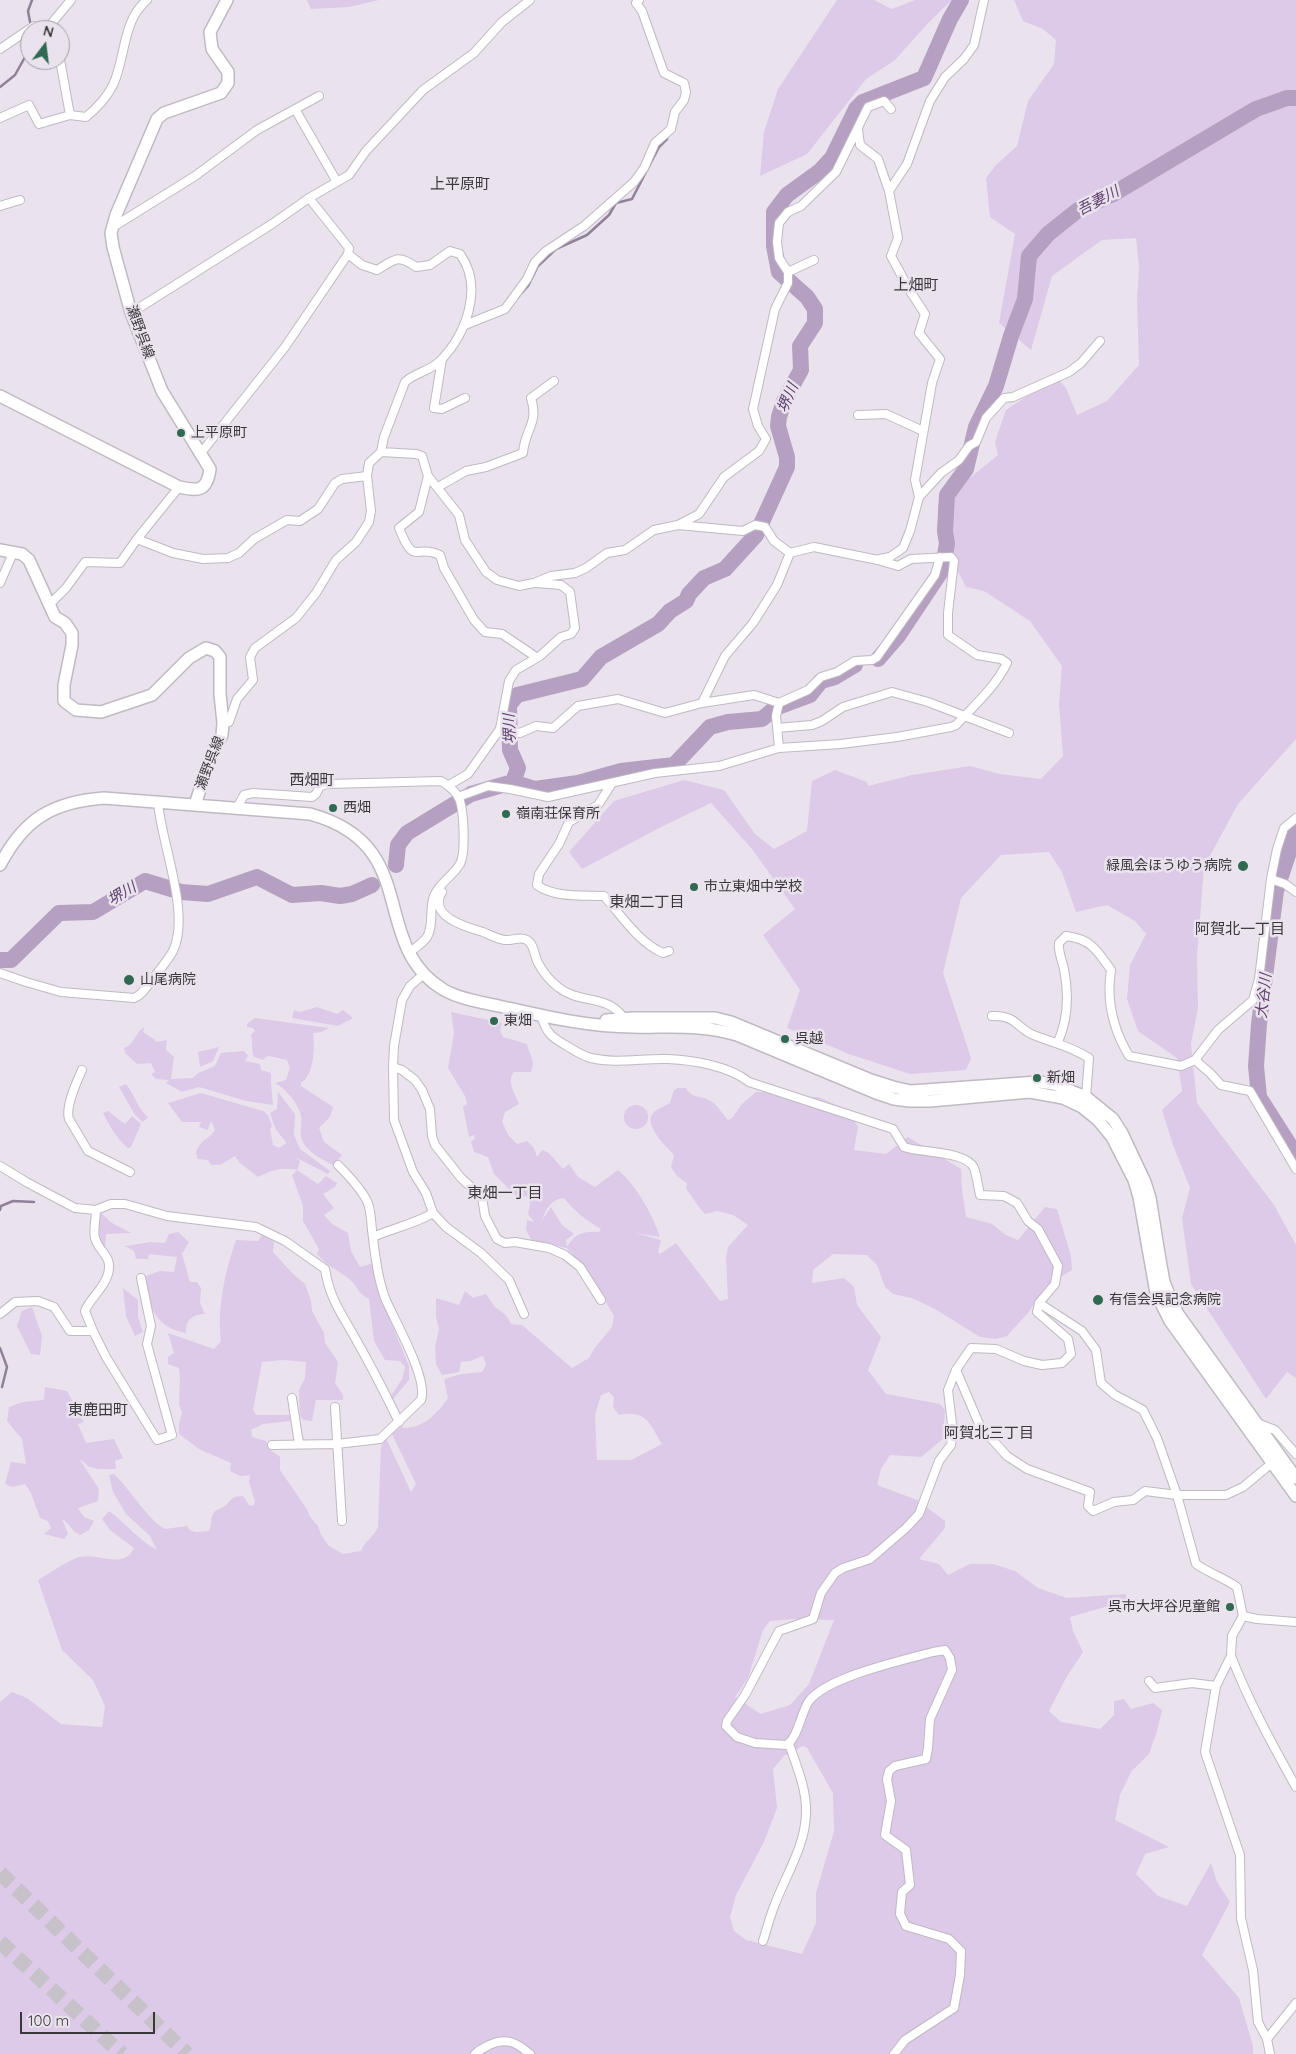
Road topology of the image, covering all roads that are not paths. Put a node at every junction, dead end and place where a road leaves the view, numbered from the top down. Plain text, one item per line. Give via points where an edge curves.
1 (71, 0) edge
2 (147, 0) edge
3 (226, 0) edge
4 (530, 0) edge
5 (638, 0) edge
6 (984, 0) edge
7 (54, 20) edge
8 (20, 35) edge
9 (0, 48) edge
10 (62, 70) edge
11 (318, 96) dead end
12 (295, 109) junction
13 (891, 109) dead end
14 (70, 116) junction
15 (0, 118) edge
16 (858, 130) junction
17 (337, 182) junction
18 (889, 191) junction
19 (309, 198) junction
20 (20, 200) dead end
21 (0, 206) edge
22 (113, 228) junction
23 (348, 254) junction
24 (814, 260) dead end
25 (788, 272) junction
26 (131, 313) junction
27 (465, 325) junction
28 (1100, 341) dead end
29 (442, 359) junction
30 (554, 381) dead end
31 (0, 396) edge
32 (465, 398) dead end
33 (858, 415) dead end
34 (923, 431) junction
35 (381, 452) junction
36 (201, 453) junction
37 (367, 476) junction
38 (428, 476) junction
39 (179, 487) junction
40 (438, 487) junction
41 (919, 497) junction
42 (678, 525) junction
43 (137, 539) junction
44 (0, 550) edge
45 (13, 552) junction
46 (790, 553) junction
47 (940, 557) junction
48 (878, 560) junction
49 (0, 583) edge
50 (534, 583) junction
51 (50, 604) junction
52 (536, 657) junction
53 (702, 703) junction
54 (779, 703) junction
55 (965, 715) junction
56 (223, 723) junction
57 (777, 728) junction
58 (500, 729) junction
59 (1009, 733) dead end
60 (779, 748) junction
61 (612, 783) junction
62 (448, 785) junction
63 (458, 797) junction
64 (158, 802) junction
65 (195, 805) junction
66 (237, 808) junction
67 (1296, 818) edge
68 (0, 866) edge
69 (1271, 879) junction
70 (447, 880) junction
71 (1296, 892) edge
72 (669, 951) dead end
73 (410, 952) junction
74 (0, 973) edge
75 (425, 973) junction
76 (541, 1015) junction
77 (992, 1016) dead end
78 (624, 1018) junction
79 (576, 1023) junction
80 (1058, 1042) junction
81 (1195, 1060) junction
82 (394, 1067) junction
83 (82, 1070) dead end
84 (1086, 1097) junction
85 (338, 1165) dead end
86 (0, 1166) edge
87 (1296, 1169) edge
88 (130, 1172) dead end
89 (96, 1210) junction
90 (433, 1213) junction
91 (373, 1237) junction
92 (141, 1278) dead end
93 (601, 1300) dead end
94 (1039, 1304) junction
95 (0, 1314) edge
96 (524, 1314) dead end
97 (93, 1331) junction
98 (956, 1370) junction
99 (292, 1398) dead end
100 (335, 1407) dead end
101 (398, 1422) junction
102 (1255, 1422) junction
103 (299, 1444) junction
104 (337, 1444) junction
105 (272, 1445) dead end
106 (1296, 1454) edge
107 (1272, 1463) junction
108 (1296, 1478) edge
109 (1177, 1495) junction
110 (1296, 1496) edge
111 (342, 1521) dead end
112 (1244, 1616) junction
113 (1296, 1622) edge
114 (1231, 1656) junction
115 (1149, 1681) dead end
116 (1216, 1686) junction
117 (789, 1744) junction
118 (1296, 1787) edge
119 (763, 1941) dead end
120 (1296, 2003) edge
121 (1267, 2039) junction
122 (475, 2054) edge
123 (530, 2054) edge
124 (894, 2054) edge
125 (1270, 2054) edge

1 - 7 street
2 - 14 street via 133,16 113,84 107,94 86,117
3 - 22 street, 瀬野呉線 via 210,32 212,49 228,72 228,83 221,93 164,113 157,119
4 - 17 street via 502,22 474,53 423,90 366,151 349,175
5 - 27 street via 636,3 642,11 664,73 684,83 684,100 675,112 671,129 655,143 634,182 584,226 535,262 505,309
6 - 18 street via 974,45 944,77 930,101 907,164
8 - 9 street
10 - 14 street
11 - 12 street
12 - 17 street
12 - 22 street via 257,130 196,176
13 - 16 street via 884,101 868,108
14 - 15 street via 38,124 29,105
16 - 18 street via 860,144 878,159
16 - 25 street via 836,172 779,223 777,242 780,258
17 - 19 street
18 - 34 street via 898,238 891,256 925,314 919,333 940,359
19 - 23 street via 349,248
19 - 26 street
20 - 21 street
22 - 26 street, 瀬野呉線 via 113,247
23 - 27 street via 362,265 378,270 396,258 404,258 416,267 430,265 450,251 460,254 472,285
23 - 36 street via 285,347
24 - 25 street
25 - 42 street via 788,283 775,309 753,409 766,440 759,451 724,478 700,514
26 - 36 street, 瀬野呉線 via 162,390
27 - 29 street via 455,345
28 - 41 street via 1084,360 1068,372 1004,398 986,418 976,442
29 - 32 street via 434,408 442,409
29 - 35 street via 406,382
30 - 40 street via 531,398 535,412 524,439 523,453 466,471
31 - 39 street, 瀬野呉線
33 - 34 street via 886,414
34 - 41 street via 915,480
35 - 37 street via 369,463
35 - 38 street via 422,456
36 - 39 street, 瀬野呉線 via 210,470 209,480 198,490
37 - 43 street via 335,483 318,510 300,521 287,520 228,558 202,559 173,554
37 - 56 street via 369,522 356,542 336,560 296,618 255,648 250,658 253,680 237,699 229,722
38 - 40 street
38 - 52 street via 418,512 399,528 408,549 415,553 435,552 440,555 474,620 485,632 502,634
39 - 43 street
40 - 50 street via 459,515 465,540 486,572 497,580 519,586
41 - 48 street via 904,548
42 - 46 street via 743,530 755,524 765,527 774,541
42 - 50 street via 654,530 625,550 607,553 575,573 551,576
43 - 51 street via 120,563 85,562
44 - 45 street, 瀬野呉線
45 - 49 street
45 - 51 street, 瀬野呉線 via 28,560
46 - 48 street via 814,547
46 - 53 street via 777,585 726,656
47 - 48 street via 911,559 898,566
47 - 54 street via 935,575 877,657 855,661 821,677 808,690
47 - 55 street via 951,557 954,561 948,635 977,655 1002,659 1007,663 1004,671
50 - 52 street via 561,585 570,592 575,628
51 - 56 street, 瀬野呉線 via 55,617 72,633 64,701 76,710 102,712 152,695 189,658 206,648 220,657
52 - 58 street via 516,670 509,681
53 - 54 street via 754,695
53 - 58 street via 665,713 618,700 578,706 553,728 536,726 520,733
54 - 57 street
55 - 57 street via 892,692 843,707 812,725
55 - 59 street
55 - 60 street via 951,727 897,737
56 - 65 street, 瀬野呉線 via 222,735 210,758
57 - 60 street
58 - 62 street via 468,774
60 - 61 street via 719,766 654,773
61 - 63 street via 548,797 488,786
61 - 72 street via 598,805 569,822 539,874 537,885 544,890 604,896 654,949 663,953
62 - 63 street
62 - 66 street via 441,782 328,784 320,786 312,797 244,795
63 - 70 street via 464,849 454,874
64 - 65 street, 瀬野呉線
64 - 68 street, 瀬野呉線 via 100,798 58,806 28,826 13,843
64 - 74 street via 173,876 178,932 174,950 141,995 134,998 61,992
65 - 66 street
66 - 73 street via 310,814 345,827 361,839 383,869 399,928
67 - 69 street via 1284,828
69 - 71 street
69 - 81 street via 1259,979 1253,1000 1218,1030
70 - 73 street via 433,898 426,939
70 - 78 street via 449,883 441,892 438,903 441,912 450,920 506,940 526,939 532,945 542,971 556,986 617,1008
73 - 75 street
75 - 76 street via 445,990 465,998
75 - 82 street via 410,986 402,1000
76 - 79 street
76 - 94 street via 546,1032 591,1058 669,1059 717,1066 739,1074 749,1082 893,1129 904,1147 965,1159 974,1166 980,1195 1004,1196 1017,1203 1028,1221 1038,1229 1058,1266 1055,1284
77 - 80 street via 1006,1015 1034,1036
78 - 79 street
78 - 84 street via 701,1017 731,1022 870,1080 911,1091 1038,1082 1054,1084
79 - 107 street via 631,1028 719,1029 876,1093 909,1101 1030,1092 1063,1098 1082,1107 1112,1137 1134,1180 1161,1306
80 - 81 street via 1067,1010 1058,942 1066,936 1080,938 1096,948 1111,970 1108,988 1112,1020 1130,1056 1181,1066
80 - 84 street via 1090,1058
81 - 87 street via 1221,1085 1250,1091
82 - 90 street via 394,1120 412,1170
82 - 93 street via 409,1075 422,1090 430,1109 435,1145 461,1178 482,1197 485,1216 497,1239 505,1243 549,1248 565,1255 580,1267
83 - 88 street via 68,1119 88,1151
84 - 102 street via 1113,1119 1145,1182 1164,1282 1178,1314
85 - 91 street via 367,1201
86 - 89 street via 75,1208
89 - 97 street via 94,1237 109,1263 104,1285 85,1312
89 - 101 street via 111,1204 125,1204 167,1216 256,1228 285,1241 310,1258 325,1269 334,1304 355,1337
90 - 91 street via 423,1220
90 - 96 street via 498,1268 508,1280
91 - 101 street via 384,1295 419,1374 424,1394
92 - 97 street via 151,1326 147,1344 172,1435 158,1440
94 - 98 street via 1037,1312 1068,1339 1071,1354 1062,1363 1042,1365 996,1349 971,1348
94 - 109 street via 1082,1331 1096,1350 1101,1383 1142,1410 1157,1438
95 - 97 street via 15,1302 38,1301 54,1307 70,1331
98 - 109 street via 980,1426 1007,1456 1026,1469 1090,1492 1088,1506 1094,1512 1114,1502 1133,1500 1145,1491
98 - 117 street via 948,1390 953,1433 951,1445 939,1461 919,1514 870,1559 836,1573 821,1593 813,1619 779,1631 745,1695 727,1721 726,1726 737,1737 755,1743
99 - 103 street
100 - 104 street
101 - 104 street via 380,1439
102 - 106 street via 1275,1430
102 - 108 street
103 - 104 street
103 - 105 street
104 - 111 street
107 - 109 street via 1226,1495
107 - 110 street
109 - 112 street via 1196,1564 1237,1587
112 - 113 street
112 - 114 street via 1232,1636
114 - 116 street
114 - 118 street via 1260,1723
115 - 116 street via 1155,1688 1192,1684
116 - 121 street via 1205,1752 1240,1855 1241,1918 1253,1970 1258,2022
117 - 119 street via 805,1797 803,1837 774,1905
117 - 124 street via 809,1701 832,1683 933,1652 945,1650 950,1658 952,1670 930,1719 926,1758 895,1766 889,1771 887,1779 891,1801 884,1834 906,1850 910,1885 902,1892 900,1914 906,1926 948,1939 961,1951 960,1975 954,2008 905,2040
120 - 121 street
121 - 125 street
122 - 123 street via 498,2041 510,2040

